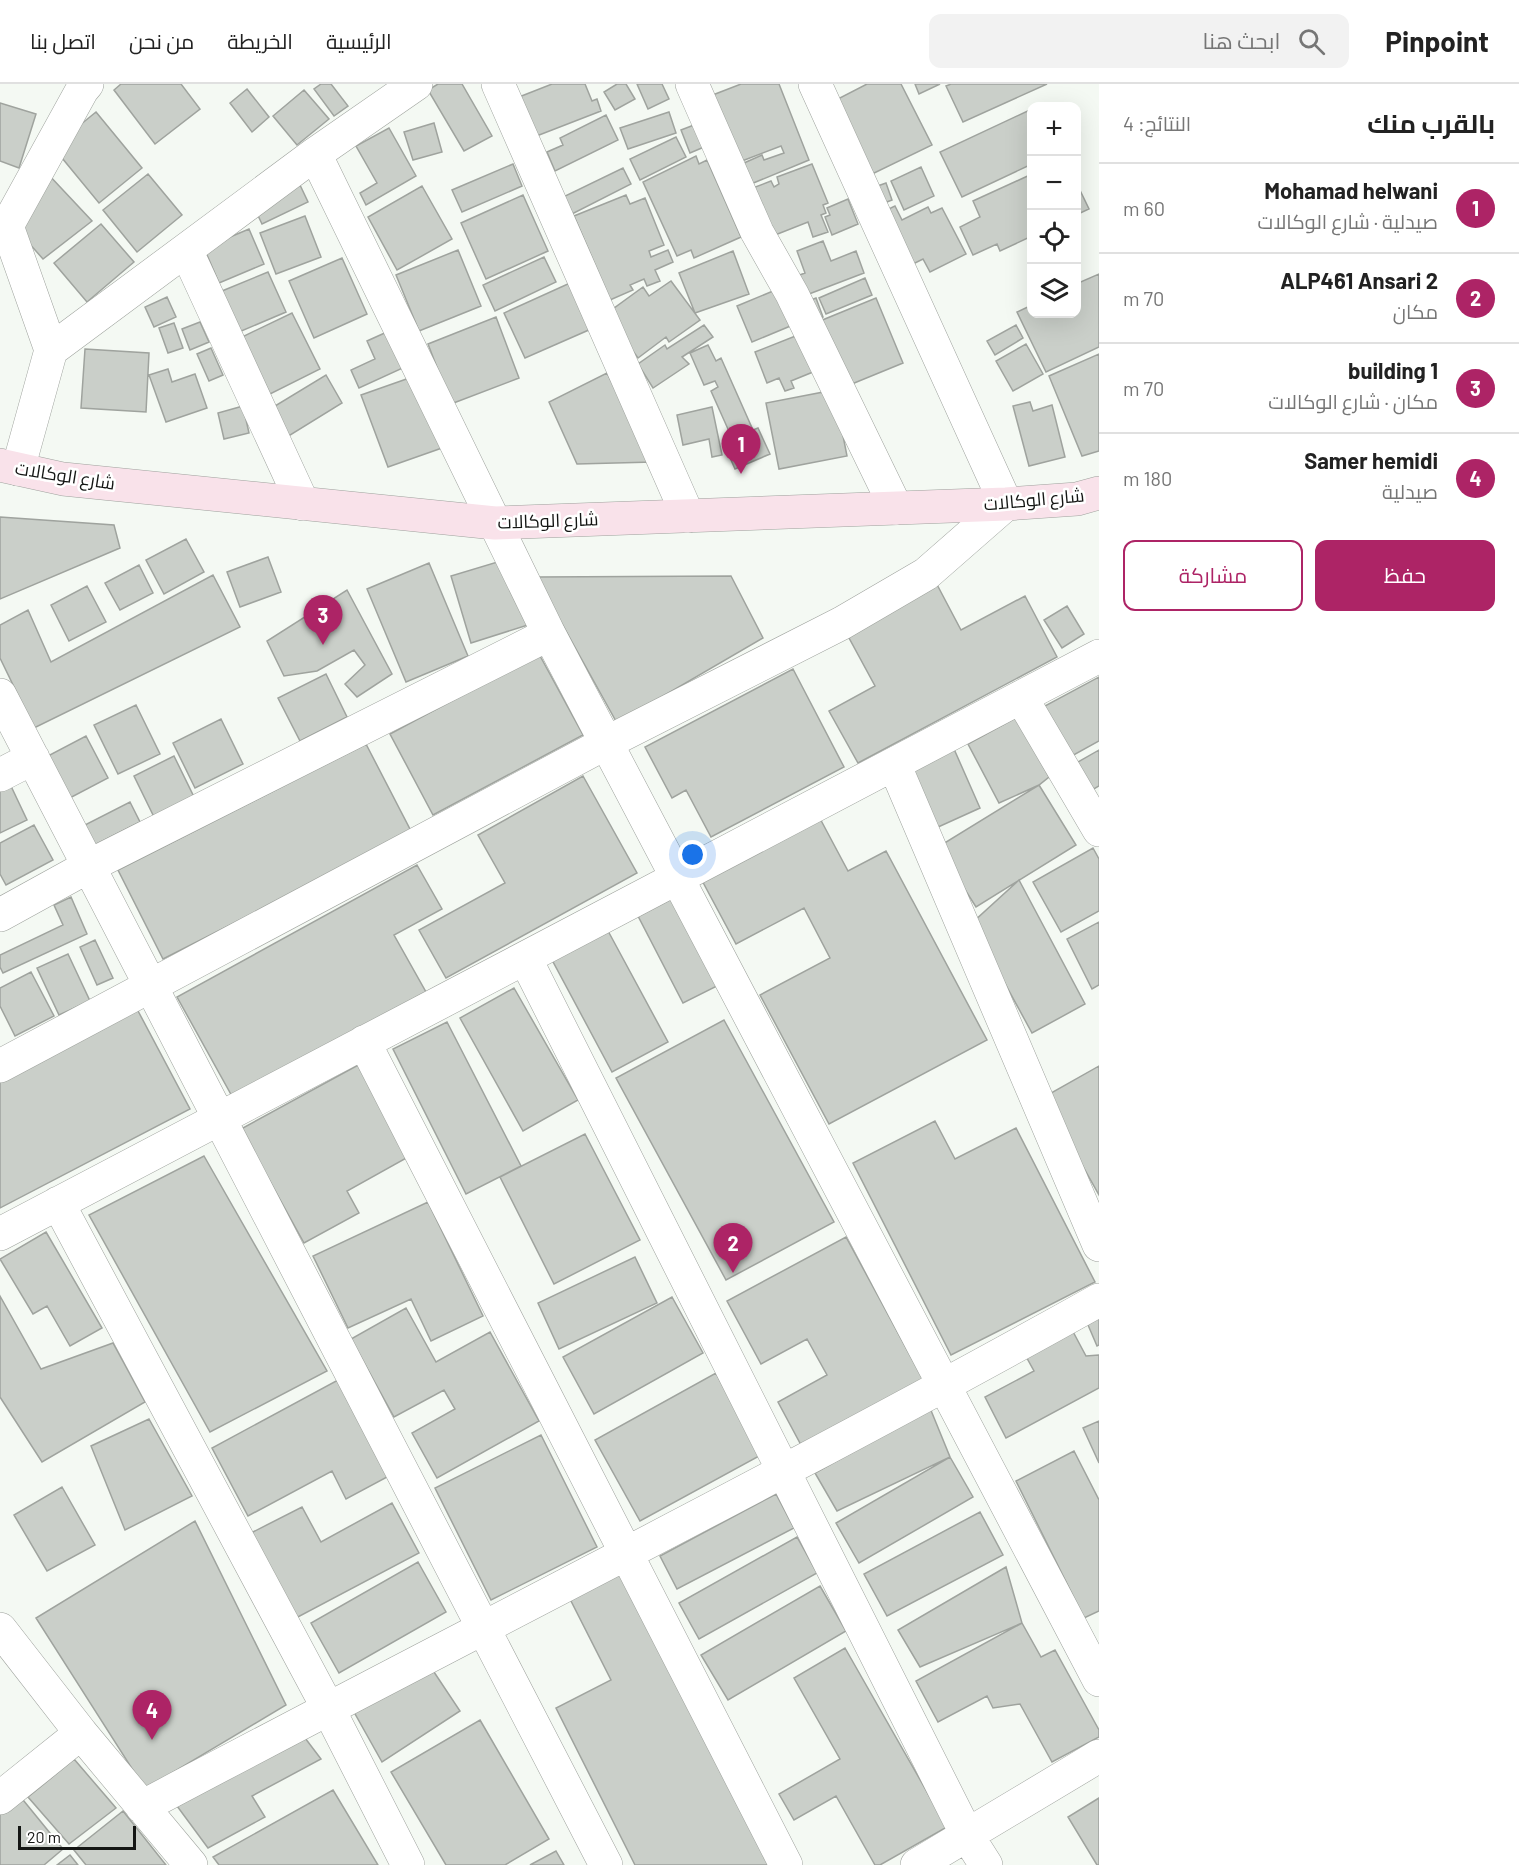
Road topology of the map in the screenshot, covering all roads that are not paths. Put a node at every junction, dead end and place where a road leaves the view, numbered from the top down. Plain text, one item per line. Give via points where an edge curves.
1 (416, 84) edge
2 (498, 84) edge
3 (692, 84) edge
4 (815, 84) edge
5 (78, 86) edge
6 (315, 154) junction
7 (4, 232) edge
8 (186, 250) junction
9 (51, 350) junction
10 (9, 467) edge
11 (1099, 493) edge
12 (303, 504) junction
13 (1006, 504) junction
14 (896, 508) junction
15 (688, 516) junction
16 (495, 524) junction
17 (549, 634) junction
18 (1099, 656) edge
19 (0, 695) edge
20 (1021, 697) junction
21 (606, 743) junction
22 (33, 758) junction
23 (894, 764) junction
24 (0, 775) edge
25 (1099, 831) edge
26 (89, 866) junction
27 (676, 878) junction
28 (0, 915) edge
29 (525, 958) junction
30 (152, 987) junction
31 (364, 1042) junction
32 (0, 1066) edge
33 (219, 1119) junction
34 (58, 1203) junction
35 (0, 1234) edge
36 (1099, 1245) edge
37 (1099, 1300) edge
38 (944, 1387) junction
39 (783, 1471) junction
40 (627, 1552) junction
41 (483, 1627) junction
42 (0, 1629) edge
43 (1099, 1680) edge
44 (328, 1707) junction
45 (81, 1733) junction
46 (1099, 1756) edge
47 (0, 1798) edge
48 (142, 1807) junction
49 (967, 1835) junction
50 (191, 1865) edge
51 (408, 1865) edge
52 (606, 1865) edge
53 (786, 1865) edge
54 (917, 1865) edge
55 (986, 1865) edge

1 - 6 street
2 - 15 street
3 - 14 street via 757,232 792,294
4 - 13 street
5 - 7 street
6 - 8 street
6 - 16 street
7 - 9 street
8 - 9 street
8 - 12 street
9 - 10 street
10 - 12 street, شارع الوكالات via 63,479
11 - 13 street, شارع الوكالات via 1077,499
12 - 16 street, شارع الوكالات
13 - 14 street, شارع الوكالات
13 - 21 street via 926,574 842,623
14 - 15 street, شارع الوكالات
15 - 16 street, شارع الوكالات
16 - 17 street
17 - 21 street
17 - 26 street
18 - 20 street
19 - 22 street
20 - 23 street
20 - 25 street
21 - 27 street
21 - 30 street
22 - 24 street
22 - 26 street
23 - 27 street
23 - 36 street
26 - 28 street
26 - 30 street
27 - 29 street
27 - 38 street
29 - 31 street
29 - 39 street
30 - 32 street
30 - 33 street
31 - 33 street
31 - 40 street
33 - 34 street
33 - 41 street
34 - 35 street
34 - 44 street
37 - 38 street
38 - 39 street
38 - 43 street
39 - 40 street
39 - 49 street
40 - 41 street
40 - 53 street
41 - 44 street
41 - 52 street
42 - 45 street
44 - 48 street
44 - 51 street
45 - 47 street
45 - 48 street
46 - 49 street
48 - 50 street
49 - 54 street
49 - 55 street

